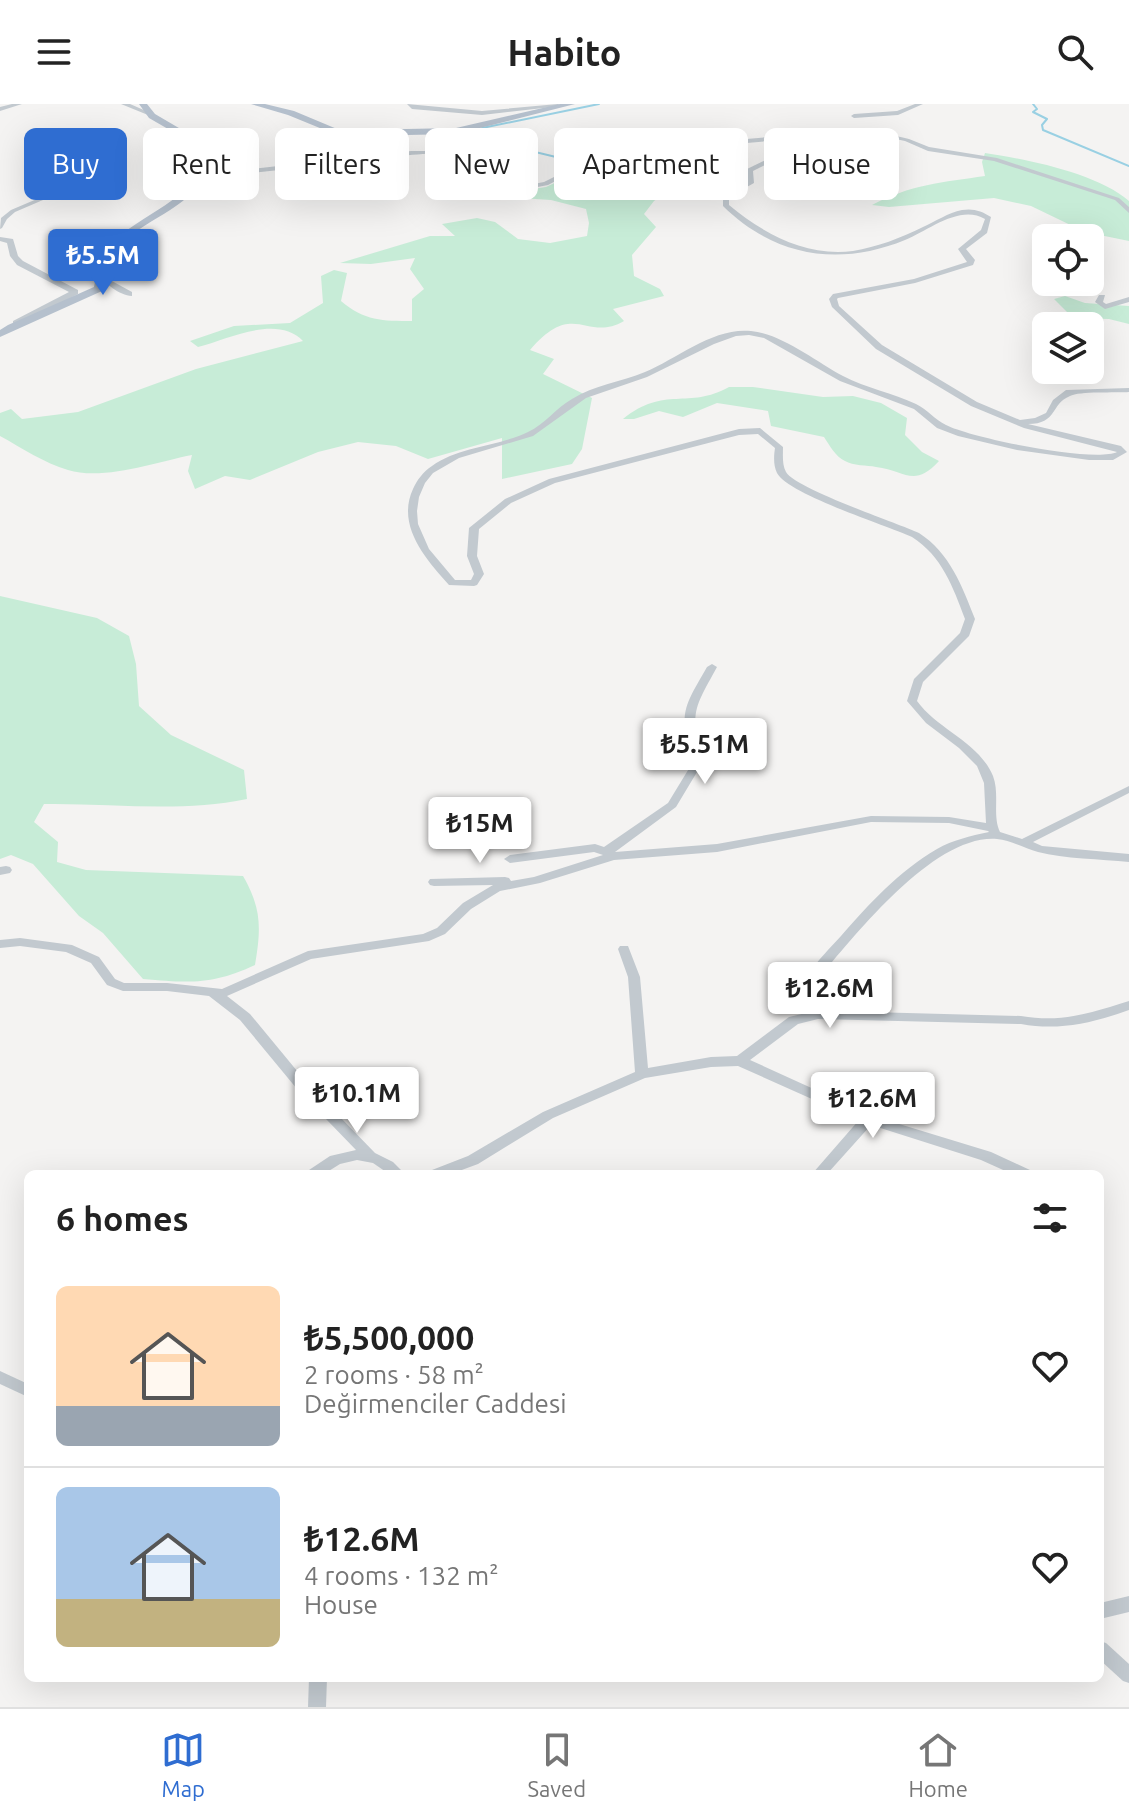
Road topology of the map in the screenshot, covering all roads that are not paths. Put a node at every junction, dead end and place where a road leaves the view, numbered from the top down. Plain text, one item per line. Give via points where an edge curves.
1 (19, 104) edge
2 (124, 104) edge
3 (143, 104) edge
4 (255, 104) edge
5 (410, 104) edge
6 (571, 104) edge
7 (920, 104) edge
8 (558, 106) junction
9 (0, 109) edge
10 (150, 114) junction
11 (854, 116) dead end
12 (173, 128) edge
13 (468, 128) edge
14 (425, 131) edge
15 (899, 138) edge
16 (764, 139) edge
17 (764, 162) edge
18 (538, 185) edge
19 (39, 200) edge
20 (181, 200) edge
21 (1129, 211) edge
22 (0, 227) edge
23 (0, 239) edge
24 (102, 273) junction
25 (129, 294) dead end
26 (1102, 297) dead end
27 (1129, 299) edge
28 (16, 323) junction
29 (769, 330) dead end
30 (0, 334) edge
31 (729, 335) junction
32 (1129, 390) edge
33 (1009, 419) junction
34 (712, 667) dead end
35 (1129, 789) edge
36 (994, 831) junction
37 (1023, 843) junction
38 (609, 854) junction
39 (1129, 858) edge
40 (510, 859) dead end
41 (434, 882) dead end
42 (524, 883) junction
43 (0, 944) edge
44 (624, 949) dead end
45 (213, 993) junction
46 (1129, 1005) edge
47 (818, 1015) junction
48 (740, 1061) junction
49 (642, 1074) junction
50 (868, 1119) junction
51 (369, 1154) junction
52 (319, 1170) edge
53 (394, 1170) edge
54 (447, 1170) edge
55 (823, 1170) edge
56 (1016, 1170) edge
57 (0, 1377) edge
58 (24, 1389) edge
59 (1129, 1604) edge
60 (1104, 1610) edge
61 (1104, 1653) edge
62 (1129, 1675) edge
63 (318, 1682) edge
64 (317, 1707) edge

1 - 9 street
2 - 10 street
3 - 10 main road
4 - 14 main road via 345,132
5 - 8 street via 482,113
6 - 8 main road
7 - 11 street via 898,113
8 - 13 main road
10 - 12 main road
15 - 21 street via 928,149 995,159 1117,199
16 - 18 street via 620,152
17 - 33 street via 749,170 752,182 725,196 726,206 776,240 823,254 873,249 964,211 989,218 984,231 962,249 970,263 833,299 879,347
19 - 22 street via 13,211
20 - 24 main road via 120,243 104,260
23 - 28 street via 10,241 20,263 75,292
24 - 25 street
24 - 28 main road via 91,294
26 - 27 street via 1099,302 1105,307
28 - 30 main road
29 - 31 street
31 - 33 street via 767,336 843,379 917,407 940,426 961,434 1089,457 1123,452
31 - 36 street via 651,373 596,390 522,438 433,466 420,484 412,519 418,542 452,583 474,583 479,574 472,556 474,528 508,501 552,481 760,431 779,447 781,472 788,480 929,544 952,576 970,619 965,634 918,681 912,701 921,716 976,759 987,774
32 - 33 street via 1069,392 1042,419
34 - 38 street via 689,711 689,734 701,757 672,805
35 - 37 street
36 - 37 street
36 - 38 street via 949,820 871,819 717,848
36 - 47 street via 927,858 891,890 815,973 828,1009
37 - 39 street
38 - 40 street via 595,848
38 - 42 street
41 - 42 street
42 - 45 street via 496,888 425,938 308,955
43 - 45 street via 68,948 95,960 111,982 123,987
44 - 49 street via 634,977
45 - 51 street via 245,1017 302,1086
46 - 47 street via 1065,1025
47 - 48 street via 794,1020
48 - 49 street
48 - 50 street
49 - 54 street via 548,1115
50 - 55 street
50 - 56 street
51 - 52 street via 349,1154
51 - 53 street
57 - 58 street
59 - 60 street
61 - 62 street
63 - 64 street

